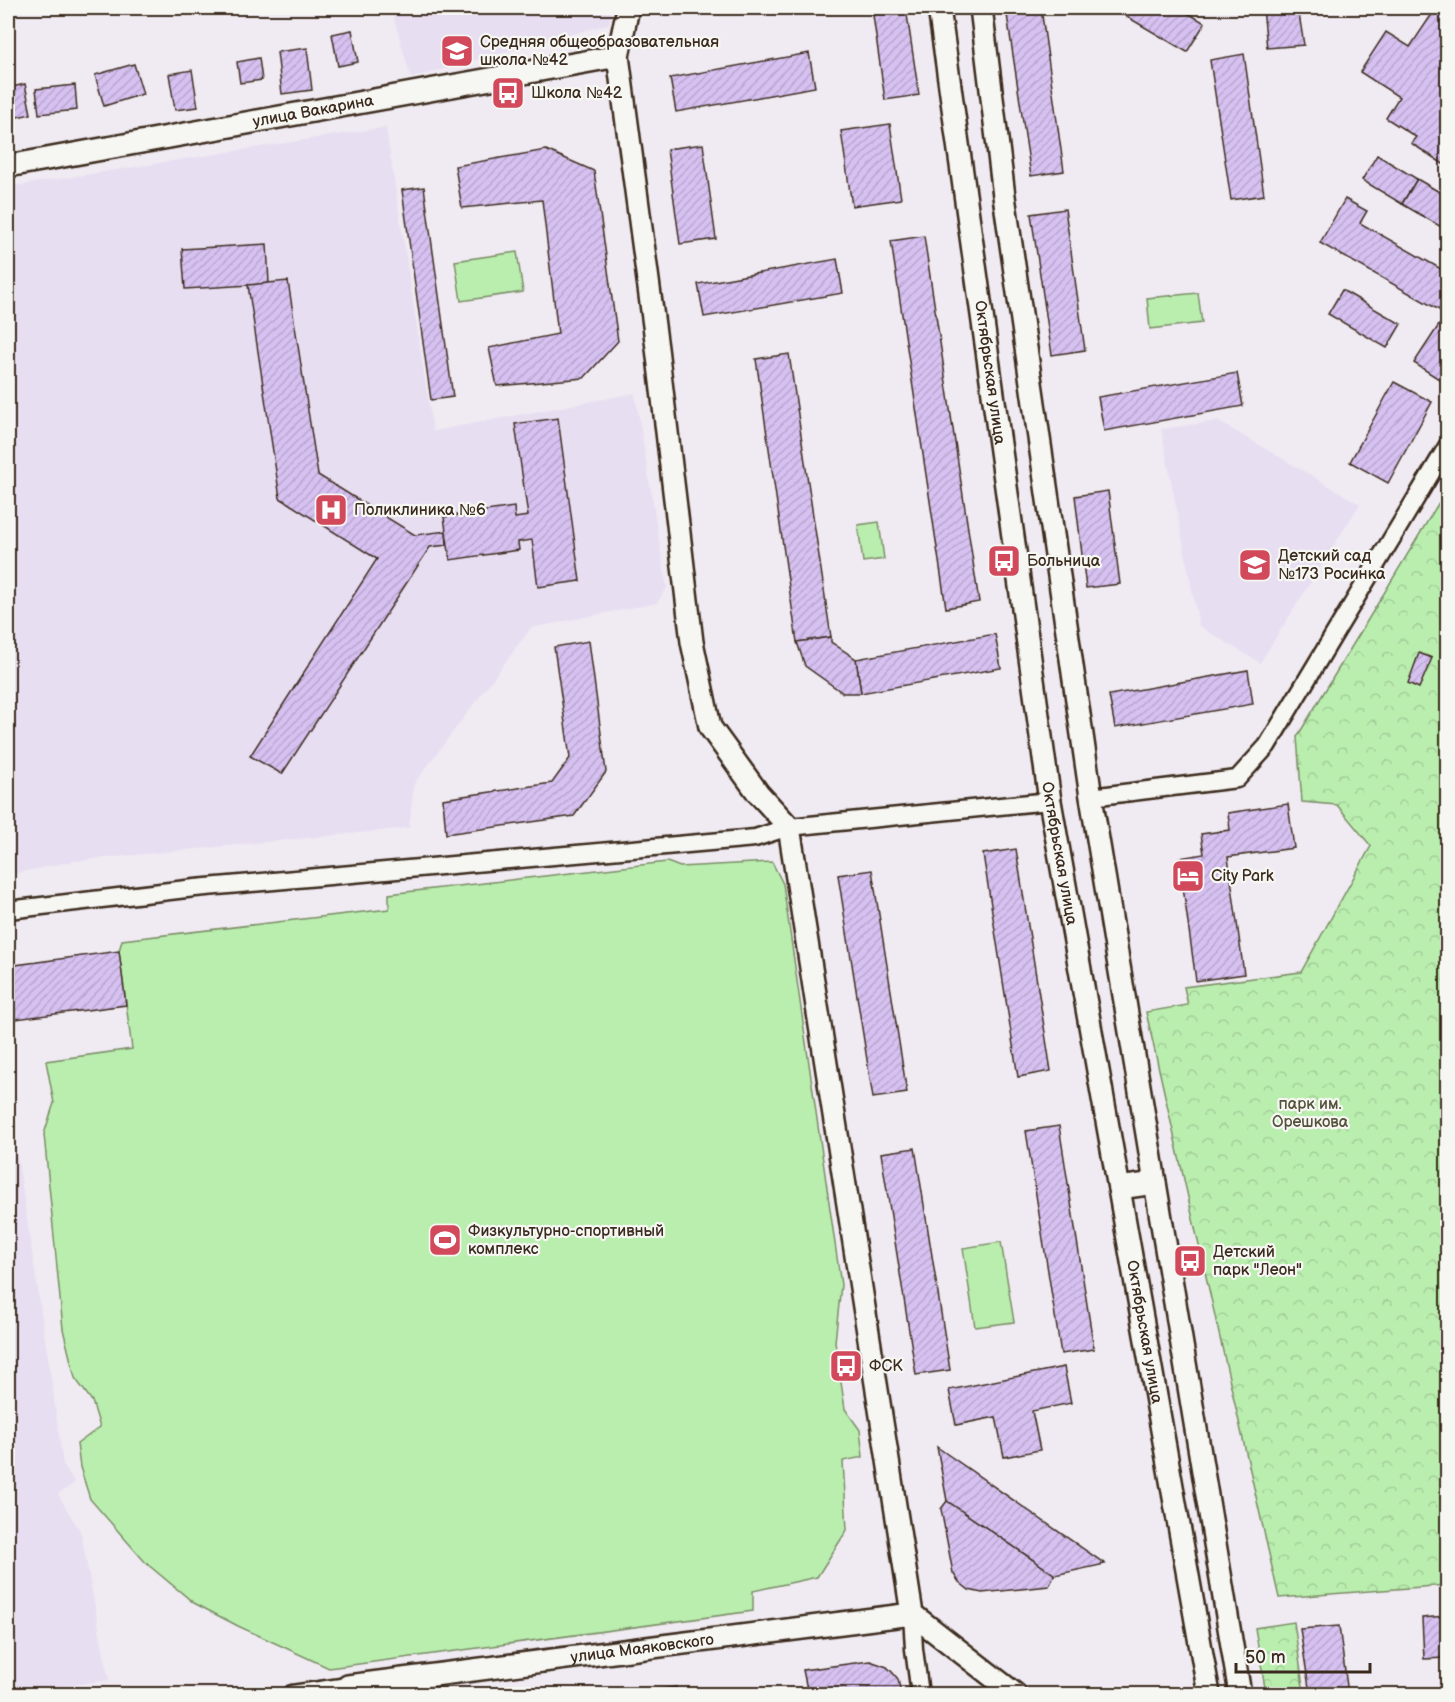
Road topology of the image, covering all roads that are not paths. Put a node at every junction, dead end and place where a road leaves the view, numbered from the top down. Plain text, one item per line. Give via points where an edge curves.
1 (628, 8) edge
2 (939, 8) edge
3 (981, 8) edge
4 (618, 56) junction
5 (8, 166) edge
6 (1448, 445) edge
7 (1091, 797) junction
8 (1050, 801) junction
9 (789, 826) junction
10 (8, 910) edge
11 (1155, 1183) junction
12 (1119, 1188) junction
13 (1217, 1556) junction
14 (1185, 1560) junction
15 (912, 1614) junction
16 (346, 1690) edge
17 (292, 1695) edge
18 (920, 1695) edge
19 (1015, 1695) edge
20 (1209, 1695) edge
21 (1240, 1695) edge

1 - 4 street
2 - 8 street, Октябрьская улица
3 - 7 street via 1004,196
4 - 5 street, улица Вакарина
4 - 9 street via 692,642 710,727 758,793
6 - 7 street via 1268,746 1237,779
7 - 11 street
8 - 9 street
8 - 12 street, Октябрьская улица
9 - 10 street via 755,838 195,888
9 - 15 street
11 - 12 street
11 - 13 street
12 - 14 street, Октябрьская улица
13 - 14 street
13 - 21 street
14 - 20 street, Октябрьская улица
15 - 16 street, улица Маяковского
15 - 18 street
15 - 19 street
16 - 17 street, улица Маяковского

